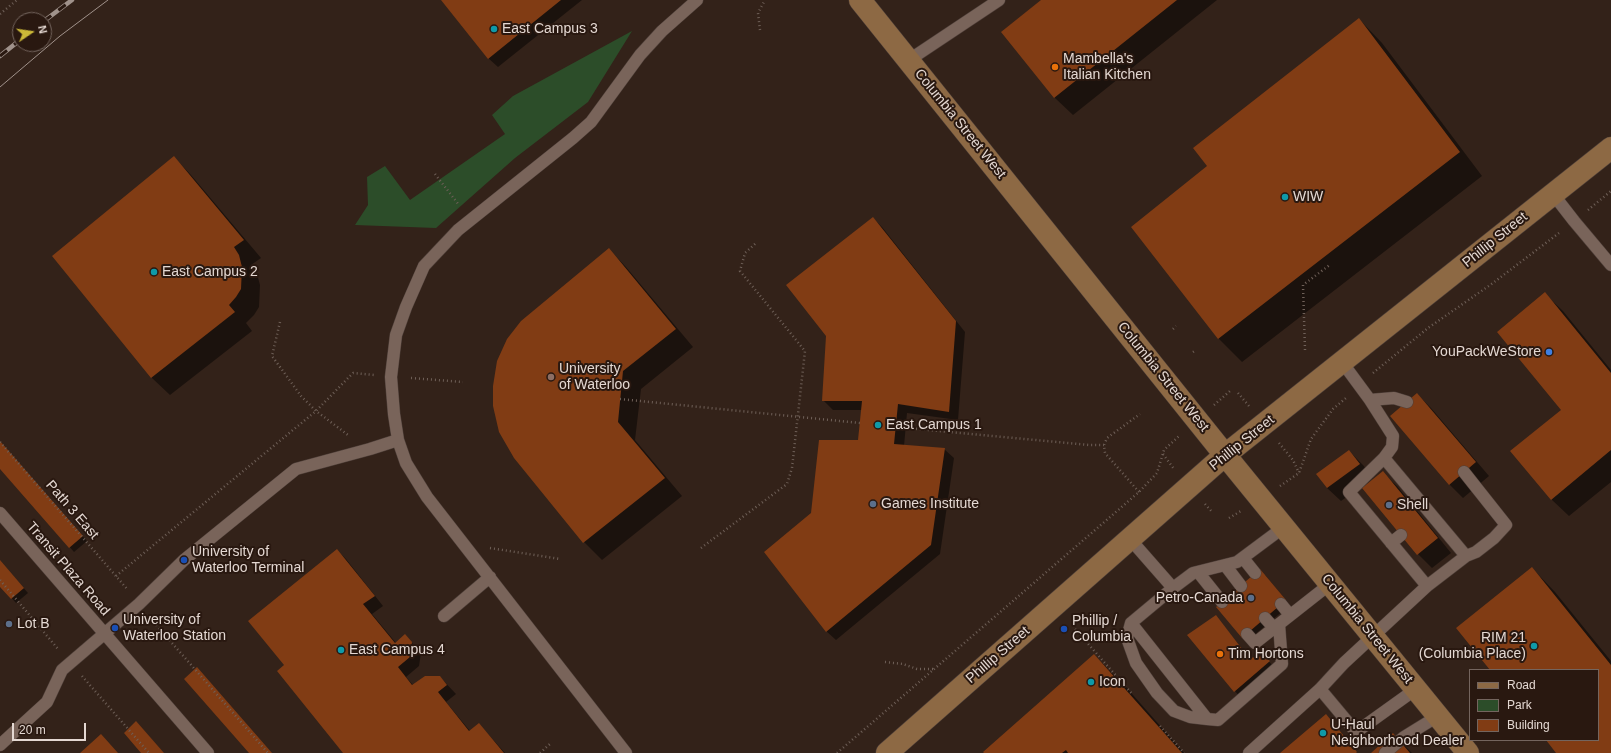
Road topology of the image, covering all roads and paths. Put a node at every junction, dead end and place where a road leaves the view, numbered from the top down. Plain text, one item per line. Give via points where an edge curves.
1 (17, 0) edge
2 (697, 0) edge
3 (765, 0) edge
4 (860, 0) edge
5 (999, 0) edge
6 (0, 14) edge
7 (760, 30) dead end
8 (909, 60) junction
9 (1611, 148) edge
10 (434, 174) dead end
11 (1611, 191) edge
12 (1553, 194) junction
13 (470, 220) junction
14 (1574, 221) junction
15 (756, 243) dead end
16 (1331, 264) dead end
17 (1611, 265) edge
18 (280, 322) dead end
19 (1176, 326) dead end
20 (1173, 329) dead end
21 (1196, 350) dead end
22 (1305, 350) dead end
23 (1193, 352) dead end
24 (1342, 362) junction
25 (375, 375) dead end
26 (411, 378) dead end
27 (463, 382) dead end
28 (1359, 386) junction
29 (620, 398) dead end
30 (1370, 400) junction
31 (1407, 402) dead end
32 (316, 411) junction
33 (1140, 414) dead end
34 (798, 416) junction
35 (860, 423) dead end
36 (896, 427) dead end
37 (348, 436) dead end
38 (398, 440) junction
39 (0, 442) edge
40 (1104, 445) junction
41 (1164, 450) dead end
42 (1225, 455) junction
43 (1384, 458) junction
44 (1293, 460) dead end
45 (1464, 472) dead end
46 (1299, 473) junction
47 (1295, 477) dead end
48 (1139, 492) junction
49 (1379, 508) dead end
50 (0, 513) edge
51 (1370, 517) junction
52 (1284, 527) junction
53 (1401, 535) dead end
54 (1130, 539) junction
55 (1392, 543) junction
56 (464, 544) junction
57 (701, 548) dead end
58 (1466, 556) junction
59 (1243, 558) junction
60 (560, 559) dead end
61 (1224, 565) junction
62 (1198, 572) junction
63 (1256, 573) dead end
64 (116, 576) junction
65 (490, 577) junction
66 (0, 580) edge
67 (1330, 584) junction
68 (1241, 586) dead end
69 (1427, 586) junction
70 (1173, 588) junction
71 (128, 591) dead end
72 (1222, 602) dead end
73 (1281, 604) dead end
74 (1290, 615) junction
75 (444, 616) dead end
76 (149, 617) dead end
77 (1265, 618) dead end
78 (1131, 623) junction
79 (1277, 626) junction
80 (1075, 629) dead end
81 (104, 633) junction
82 (1247, 634) dead end
83 (1373, 636) junction
84 (57, 648) dead end
85 (885, 662) dead end
86 (934, 669) junction
87 (82, 675) dead end
88 (1320, 688) junction
89 (1416, 689) junction
90 (1138, 700) dead end
91 (1438, 716) junction
92 (1207, 719) junction
93 (1158, 724) dead end
94 (550, 744) dead end
95 (0, 745) edge
96 (149, 753) edge
97 (208, 753) edge
98 (268, 753) edge
99 (540, 753) edge
100 (626, 753) edge
101 (837, 753) edge
102 (886, 753) edge
103 (1184, 753) edge
104 (1249, 753) edge
105 (1385, 753) edge
106 (1468, 753) edge

1 - 6 path
2 - 13 lane via 640,55 591,122
3 - 7 path via 758,13
4 - 8 main road, Columbia Street West
5 - 8 lane
8 - 42 main road, Columbia Street West
9 - 12 main road, Phillip Street
10 - 13 path
11 - 14 path
12 - 14 lane
12 - 24 main road, Phillip Street
13 - 38 lane via 424,266 396,334 391,377
14 - 17 lane
14 - 28 path via 1493,283 1428,328
15 - 34 path via 746,253 740,271 805,351
16 - 22 path via 1303,285
18 - 32 path via 272,356 301,396
19 - 20 path
21 - 23 path
24 - 28 lane
24 - 42 main road, Phillip Street
25 - 32 path via 353,373
26 - 27 path
28 - 30 lane
28 - 46 path via 1333,409 1311,439
29 - 34 path
30 - 31 lane via 1394,398
30 - 43 lane via 1393,436 1392,447
32 - 37 path
32 - 64 path
33 - 40 path via 1107,438
34 - 35 path
34 - 57 path via 792,468 787,484
36 - 40 path via 1089,446
38 - 56 lane via 406,463 427,497
38 - 81 lane via 296,469 184,560 139,604
39 - 64 path, Path 3 East
40 - 48 path via 1106,453
41 - 48 path via 1157,473
42 - 52 main road, Columbia Street West
42 - 54 main road, Phillip Street
43 - 51 lane via 1349,492
43 - 58 lane via 1403,488
44 - 46 path
45 - 58 lane via 1506,525 1494,538
46 - 47 path
48 - 86 path
49 - 51 lane
50 - 81 lane, Transit Plaza Road
51 - 55 lane
52 - 59 lane
52 - 67 main road, Columbia Street West
53 - 55 lane
54 - 70 lane
54 - 102 main road, Phillip Street
55 - 69 lane
56 - 60 path
56 - 65 lane
58 - 69 lane
59 - 61 lane
59 - 63 lane
61 - 62 lane
61 - 68 lane
62 - 70 lane
62 - 72 lane
64 - 71 path, Path 3 East
65 - 75 lane
65 - 100 lane
66 - 84 path
67 - 74 lane
67 - 83 main road, Columbia Street West
69 - 83 lane
70 - 78 lane
73 - 74 lane
74 - 79 lane
76 - 98 path
77 - 79 lane
78 - 92 lane
78 - 92 lane via 1128,638 1136,663 1157,693 1174,711 1190,717
79 - 82 lane via 1255,643
79 - 92 lane via 1282,664 1218,720
80 - 90 path
81 - 95 lane via 62,670 47,702
81 - 97 lane, Transit Plaza Road
83 - 88 lane
83 - 89 main road, Columbia Street West
85 - 86 path via 917,669
86 - 101 path
87 - 96 path
88 - 89 lane via 1356,732
88 - 104 lane
89 - 91 main road, Columbia Street West
91 - 105 lane via 1404,737
91 - 106 main road, Columbia Street West
93 - 103 path
94 - 99 path

